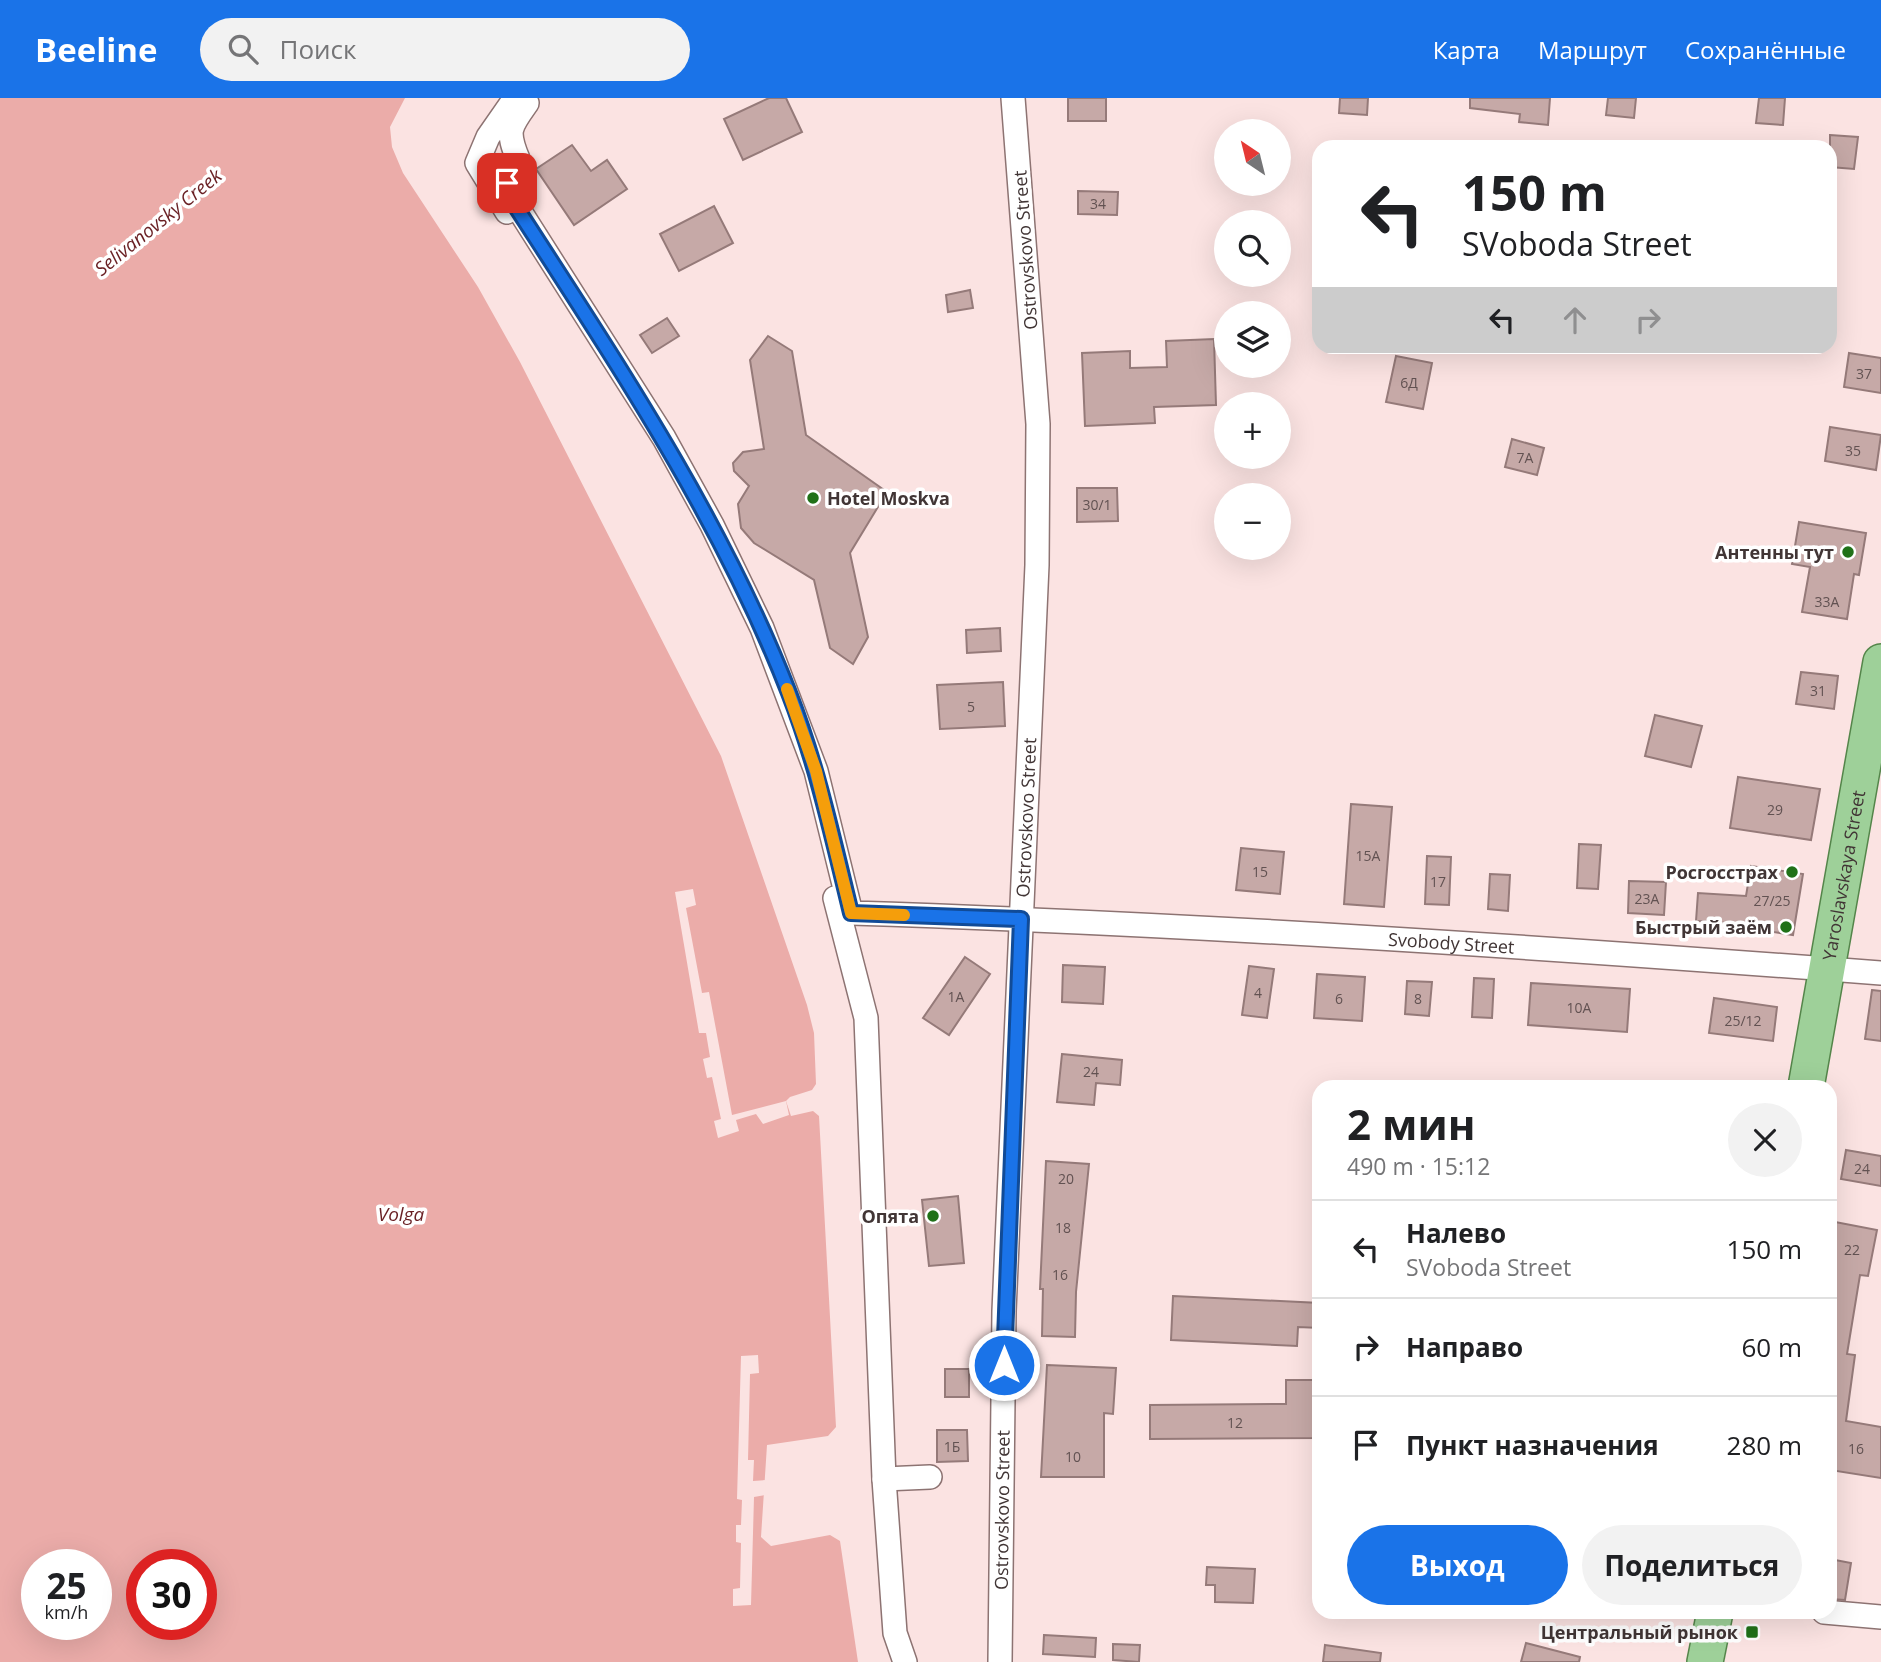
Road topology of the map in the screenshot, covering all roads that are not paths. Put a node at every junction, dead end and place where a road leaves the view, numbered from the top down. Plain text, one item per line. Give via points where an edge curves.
1 (1013, 98) edge
2 (520, 100) edge
3 (1881, 662) edge
4 (1021, 919) junction
5 (1826, 969) junction
6 (1881, 973) edge
7 (1807, 1080) edge
8 (930, 1477) dead end
9 (884, 1479) junction
10 (1837, 1613) edge
11 (1881, 1617) edge
12 (1713, 1619) edge
13 (905, 1662) edge
14 (1000, 1662) edge
15 (1705, 1662) edge

1 - 4 street, Ostrovskovo Street via 1038,424 1032,736
2 - 4 street, Svobody Street via 509,136 518,159 507,191 664,438 762,628 816,771 851,913
2 - 9 street via 478,155 478,169 653,443 710,547 780,699 804,775 866,1018
3 - 5 main road, Yaroslavskaya Street
4 - 5 street, Svobody Street via 1509,944
4 - 14 street, Ostrovskovo Street via 1004,1311
5 - 6 street, Svobody Street
5 - 7 main road, Yaroslavskaya Street
8 - 9 street
9 - 13 street via 895,1633
10 - 11 street
12 - 15 main road

